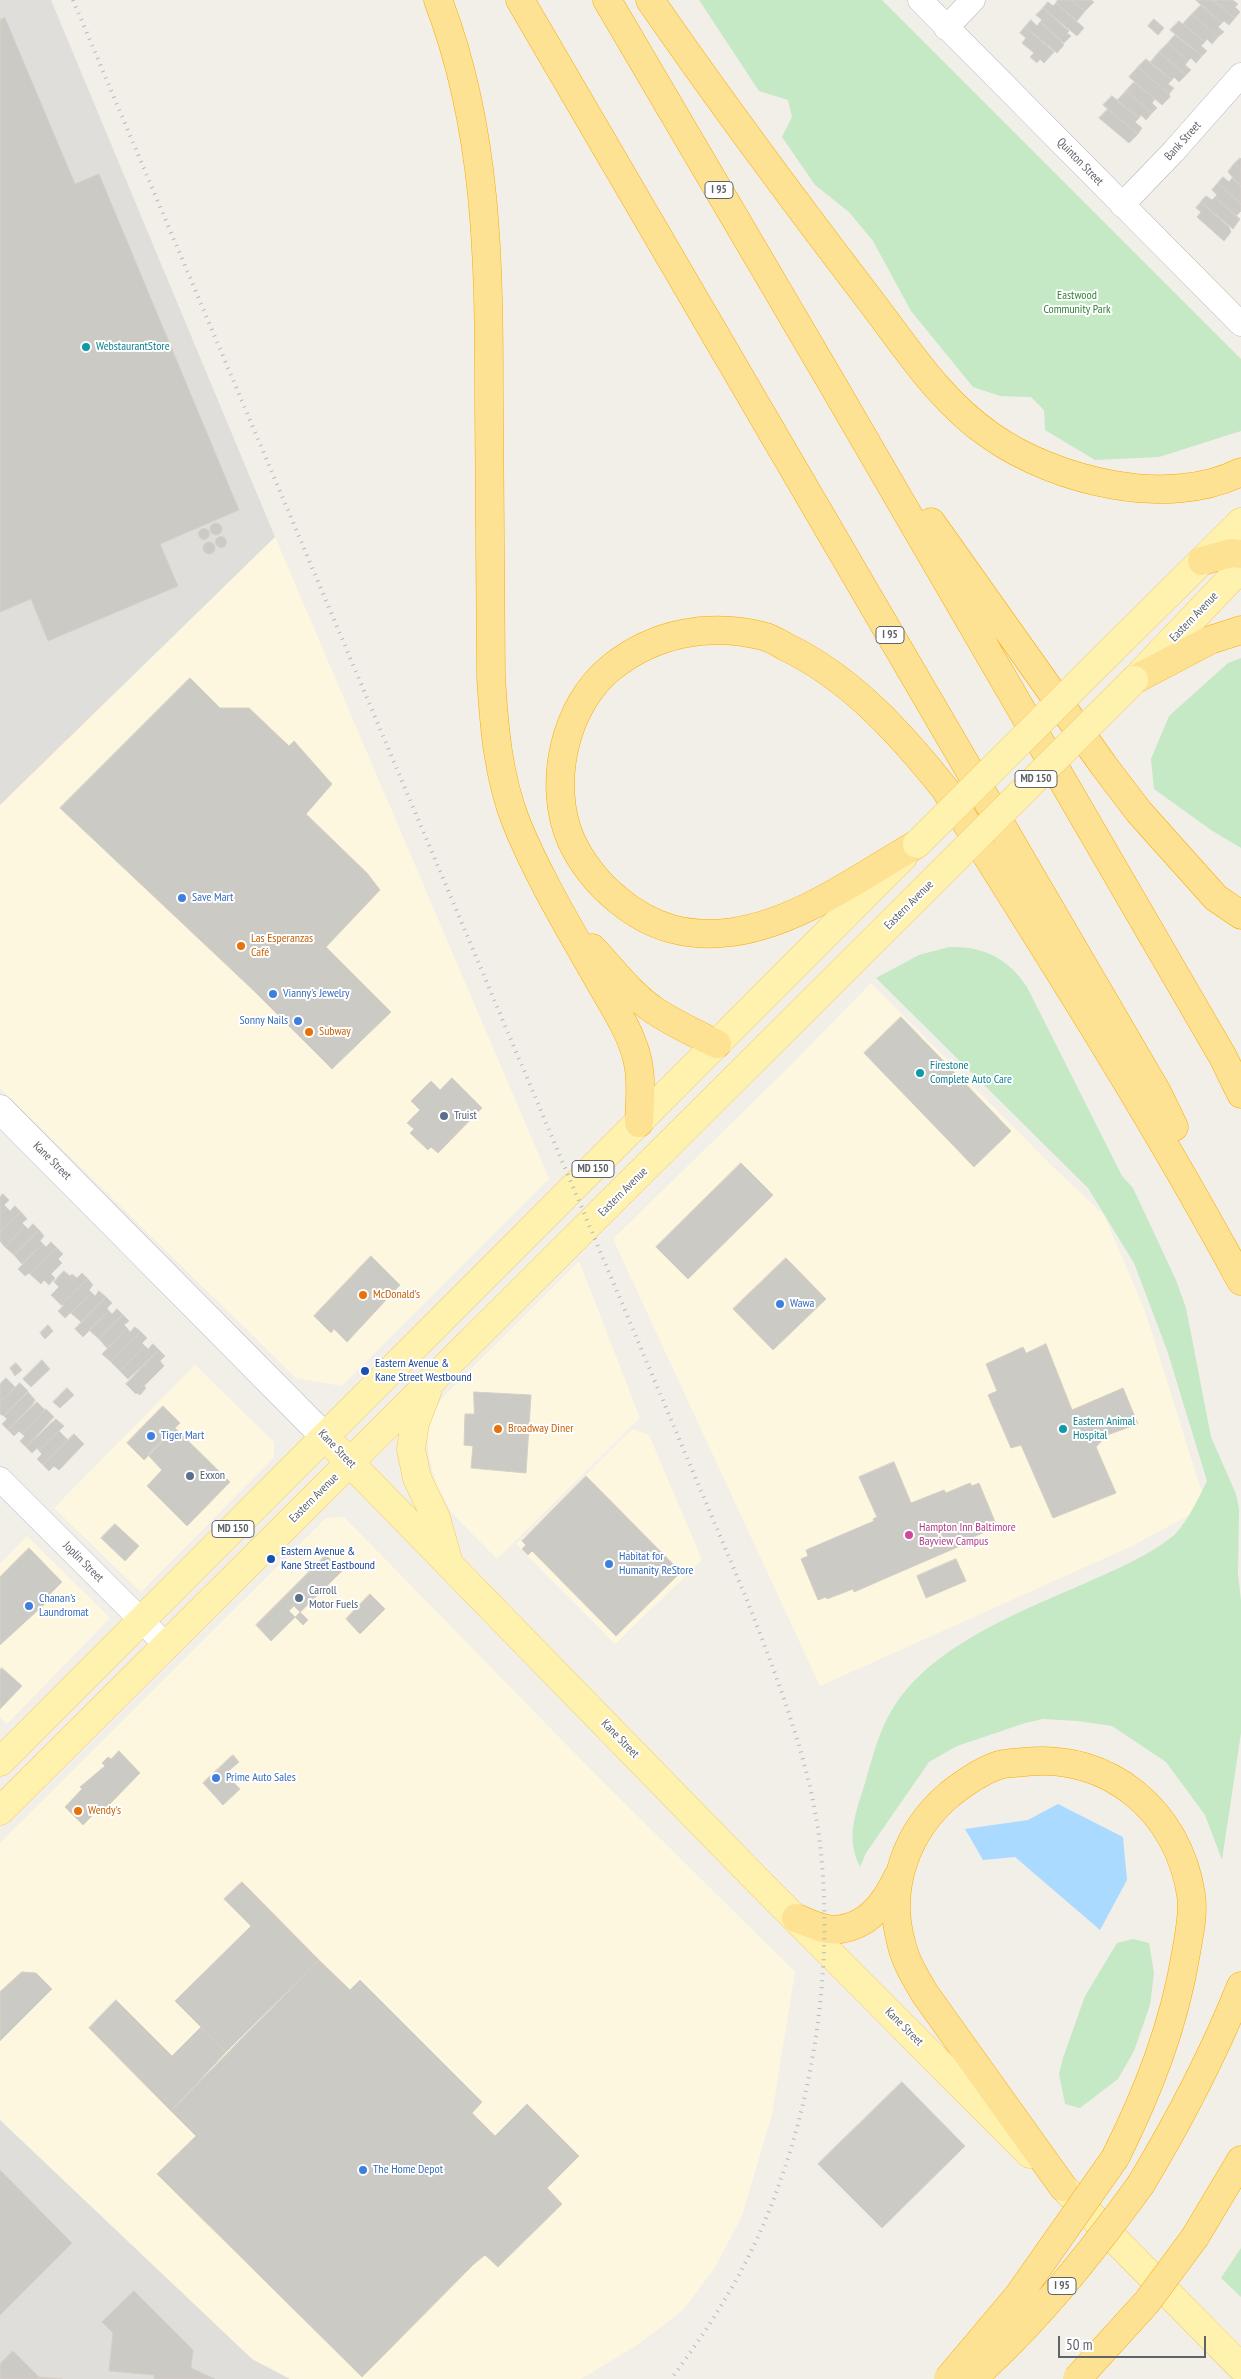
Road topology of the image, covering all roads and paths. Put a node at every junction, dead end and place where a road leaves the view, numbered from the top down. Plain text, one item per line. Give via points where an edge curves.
1 (438, 0) edge
2 (520, 0) edge
3 (607, 0) edge
4 (650, 0) edge
5 (920, 0) edge
6 (973, 0) edge
7 (946, 28) junction
8 (1241, 75) edge
9 (1122, 205) junction
10 (1241, 324) edge
11 (830, 380) junction
12 (1241, 472) edge
13 (1241, 522) edge
14 (1241, 554) edge
15 (1202, 561) junction
16 (1241, 568) edge
17 (1241, 630) edge
18 (1134, 680) junction
19 (917, 844) junction
20 (1241, 915) edge
21 (562, 916) junction
22 (717, 1044) junction
23 (744, 1070) junction
24 (1241, 1094) edge
25 (0, 1109) edge
26 (639, 1123) junction
27 (1241, 1280) edge
28 (430, 1384) junction
29 (325, 1437) junction
30 (350, 1463) junction
31 (0, 1479) edge
32 (449, 1564) junction
33 (141, 1621) junction
34 (166, 1645) junction
35 (0, 1762) edge
36 (0, 1811) edge
37 (899, 1875) junction
38 (796, 1918) junction
39 (1241, 1986) edge
40 (1241, 2160) edge
41 (1063, 2187) junction
42 (1241, 2367) edge
43 (948, 2379) edge
44 (972, 2379) edge
45 (1077, 2379) edge

1 - 21 highway via 475,131 485,206 491,677 495,731 503,778 516,821
2 - 27 highway, I 95 via 1157,1092 1207,1196
3 - 11 highway, I 95
4 - 12 highway via 804,213 927,374 960,412 1022,455 1103,484 1147,488 1190,486
5 - 7 street, Quinton Street
6 - 7 street
7 - 9 street, Quinton Street
8 - 9 street, Bank Street
9 - 10 street, Quinton Street
11 - 20 highway via 1104,766 1192,874 1216,898
11 - 24 highway, I 95 via 1213,1040
13 - 15 main road, MD 150
14 - 15 highway via 1231,553
15 - 19 main road, MD 150, bridge
16 - 18 main road, Eastern Avenue / MD 150
17 - 18 highway via 1210,640
18 - 23 main road, Eastern Avenue / MD 150, bridge
19 - 22 main road, MD 150
19 - 27 highway via 803,910 765,926 699,934 669,929 636,915 608,892 587,868 571,840 561,804 561,764 570,728 587,695 611,668 637,650 677,634 721,629 766,637 800,653 838,678 880,715 945,789 1140,1101
21 - 22 highway via 654,1010
21 - 26 highway via 625,1027 637,1058
22 - 23 main road
22 - 26 main road, MD 150
23 - 28 main road, Eastern Avenue / MD 150
25 - 29 main road, Kane Street
26 - 29 main road, MD 150
28 - 30 main road, Eastern Avenue / MD 150
28 - 32 main road via 415,1422 412,1449 416,1478 436,1518
29 - 30 main road, Kane Street
29 - 33 main road, MD 150
30 - 32 main road, Kane Street
30 - 34 main road, Eastern Avenue / MD 150
31 - 33 street, Joplin Street
32 - 38 main road, Kane Street
33 - 34 street, Joplin Street
33 - 35 main road, MD 150
34 - 36 main road, Eastern Avenue / MD 150
37 - 38 highway via 877,1911 858,1923 841,1929 824,1928
37 - 41 highway via 896,1910 900,1941 909,1966 925,1994
37 - 43 highway, bridge via 920,1826 940,1802 966,1781 999,1765 1069,1762 1100,1772 1128,1788 1152,1808 1172,1836 1185,1866 1192,1898 1180,1991 1163,2050 1143,2102 1115,2158 1018,2296
38 - 41 main road, Kane Street
39 - 44 highway, I 95, bridge via 1182,2116 1141,2184 1090,2254 1038,2314
40 - 45 highway, bridge via 1195,2236 1147,2302
41 - 42 main road, Kane Street

